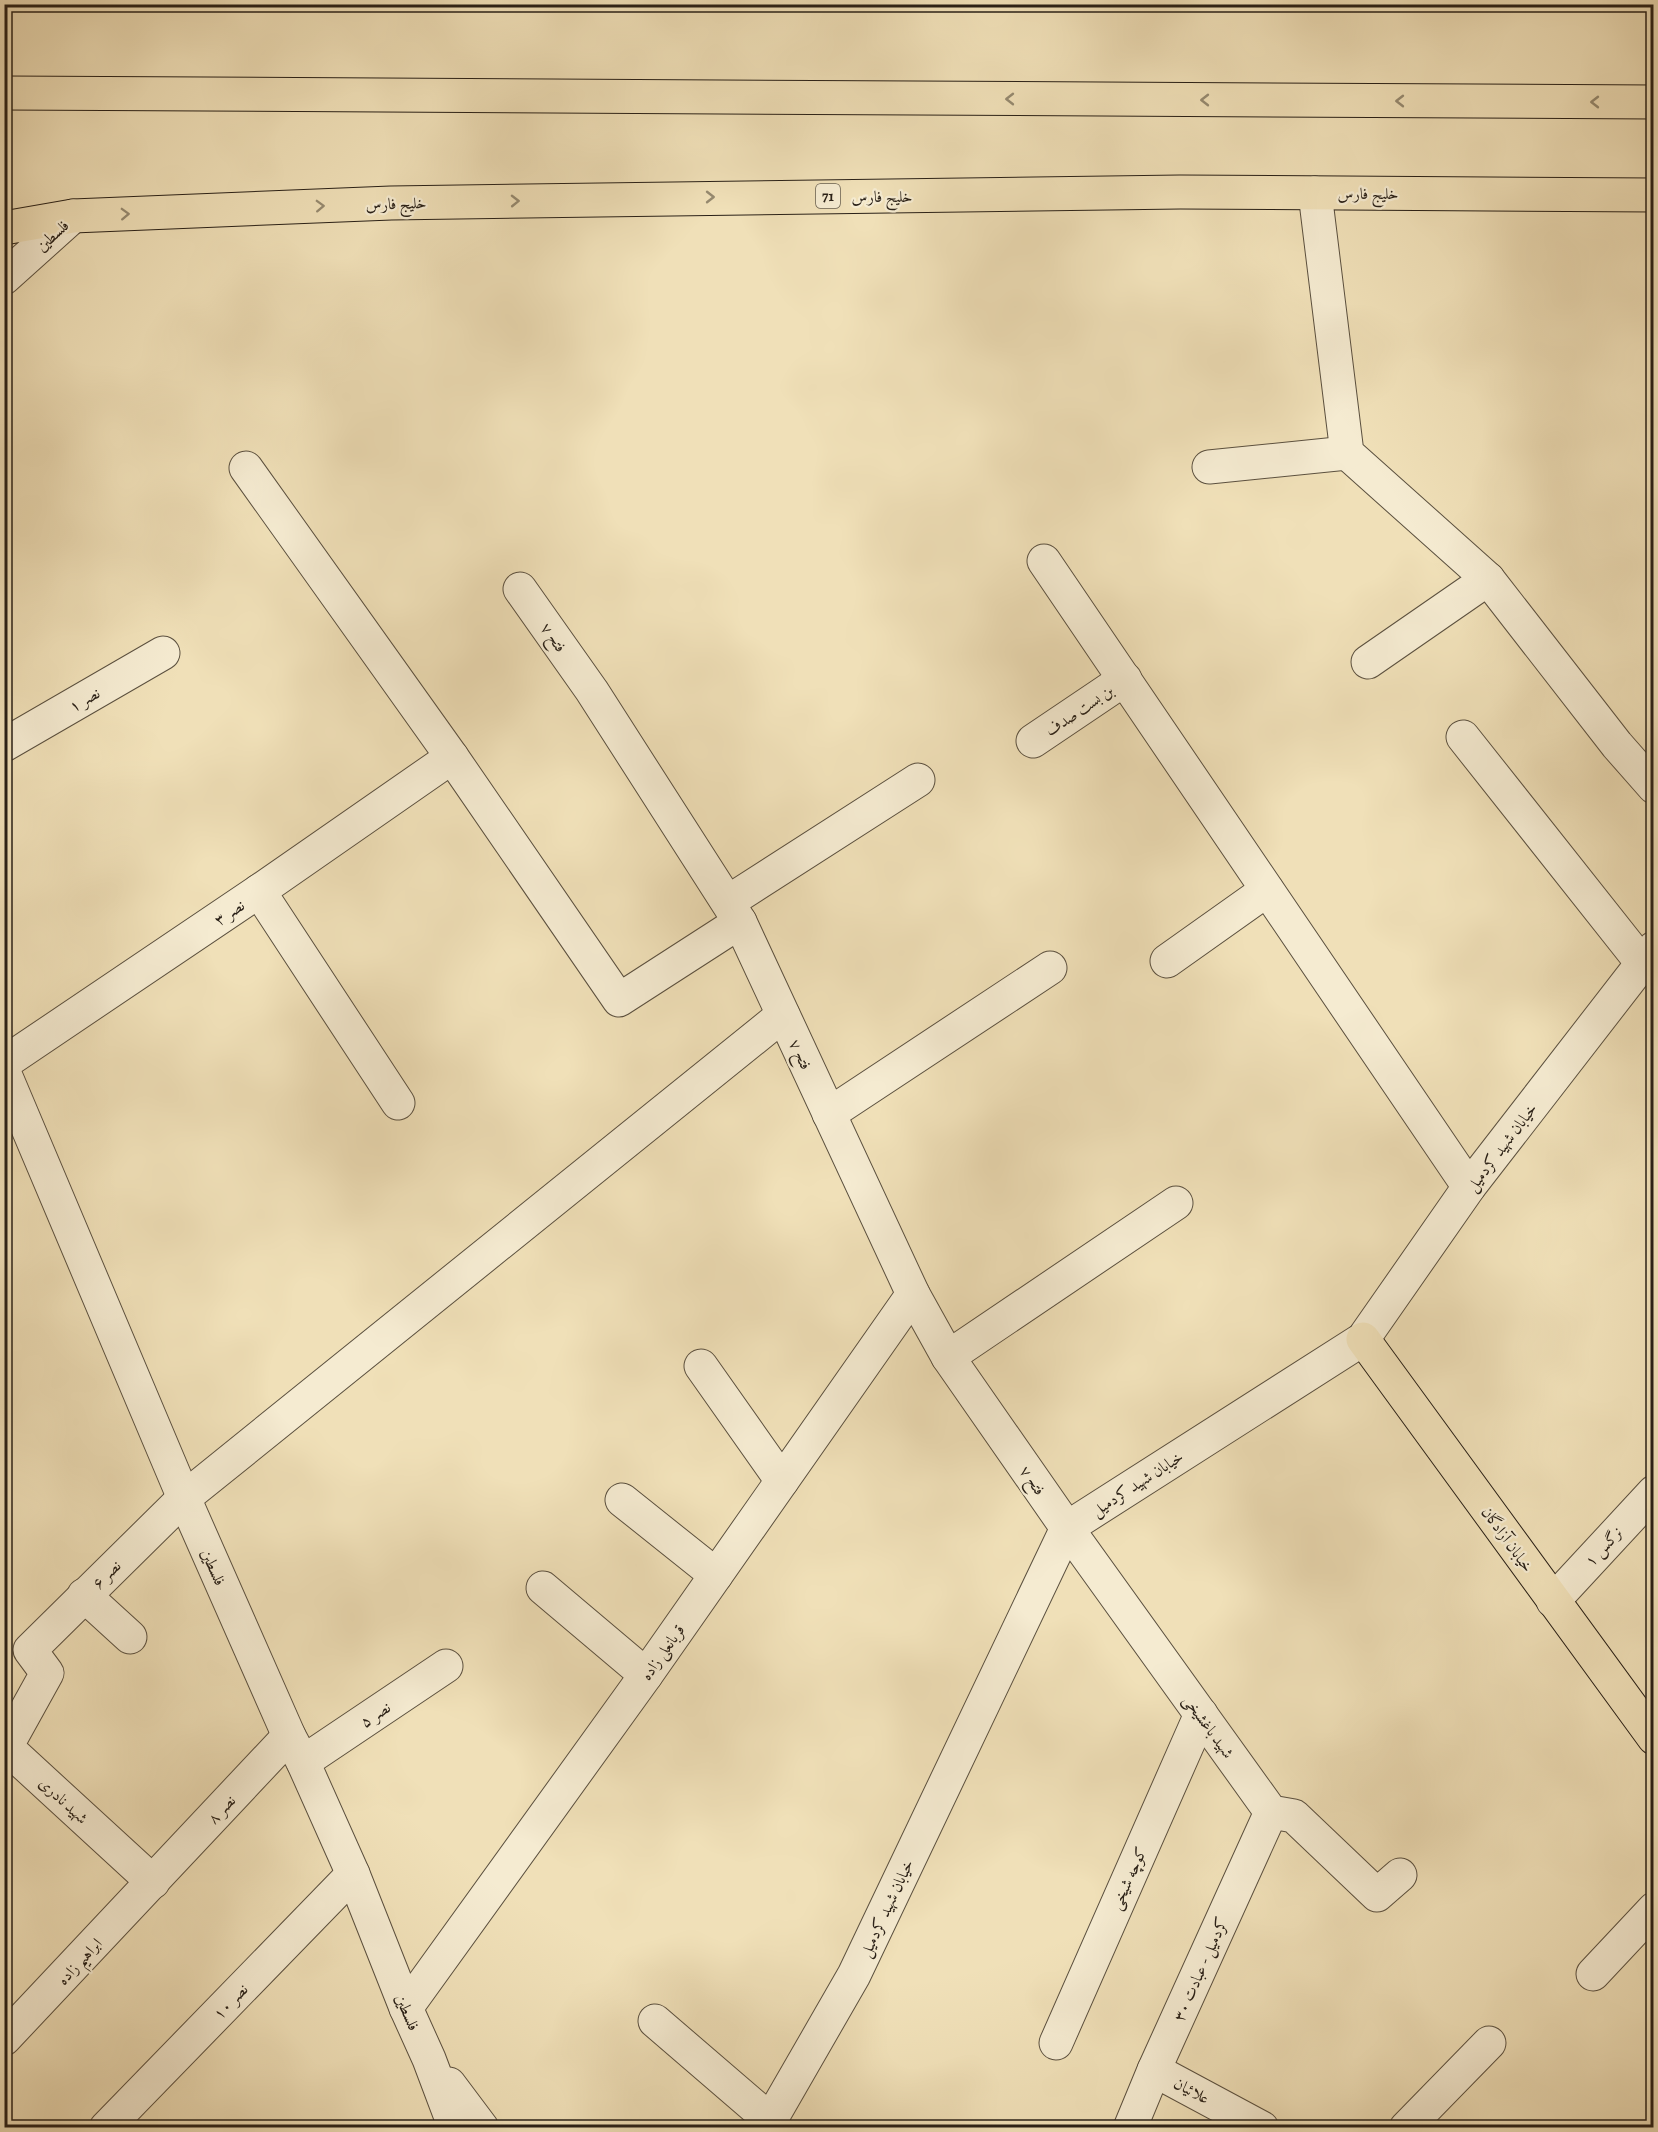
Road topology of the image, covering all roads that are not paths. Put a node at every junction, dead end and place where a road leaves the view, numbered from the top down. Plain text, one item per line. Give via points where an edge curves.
1 (72, 92) junction
2 (4, 93) edge
3 (4, 102) edge
4 (1653, 102) edge
5 (1315, 193) junction
6 (1653, 195) edge
7 (4, 215) edge
8 (73, 216) junction
9 (4, 228) edge
10 (4, 278) edge
11 (1347, 453) junction
12 (1209, 467) dead end
13 (246, 468) dead end
14 (1044, 561) dead end
15 (1488, 579) junction
16 (520, 589) dead end
17 (163, 653) dead end
18 (1368, 662) dead end
19 (1125, 679) junction
20 (1463, 737) dead end
21 (1033, 741) dead end
22 (4, 745) edge
23 (452, 757) junction
24 (918, 780) dead end
25 (1653, 787) edge
26 (1267, 890) junction
27 (259, 891) junction
28 (734, 912) junction
29 (1648, 956) edge
30 (1167, 961) dead end
31 (1050, 968) dead end
32 (783, 1014) junction
33 (4, 1063) edge
34 (4, 1072) edge
35 (398, 1103) dead end
36 (829, 1114) junction
37 (1469, 1187) junction
38 (1176, 1203) dead end
39 (913, 1294) junction
40 (1363, 1339) junction
41 (948, 1357) junction
42 (701, 1366) dead end
43 (782, 1481) junction
44 (1653, 1492) edge
45 (184, 1498) junction
46 (622, 1500) dead end
47 (1067, 1528) junction
48 (716, 1575) junction
49 (543, 1588) dead end
50 (84, 1595) junction
51 (1552, 1601) junction
52 (130, 1637) dead end
53 (30, 1650) joint
54 (446, 1666) dead end
55 (646, 1675) junction
56 (1201, 1714) junction
57 (1653, 1738) edge
58 (296, 1749) junction
59 (1271, 1812) junction
60 (353, 1874) junction
61 (153, 1882) junction
62 (1388, 1885) dead end
63 (1653, 1909) edge
64 (1593, 1974) dead end
65 (406, 2008) junction
66 (656, 2021) dead end
67 (4, 2039) edge
68 (1056, 2043) dead end
69 (1489, 2043) dead end
70 (429, 2059) junction
71 (1154, 2070) junction
72 (768, 2124) edge
73 (106, 2127) edge
74 (455, 2127) edge
75 (482, 2127) edge
76 (1130, 2127) edge
77 (1262, 2127) edge
78 (1406, 2127) edge

1 - 2 main road
1 - 3 main road
4 -> 1 main road
5 - 6 main road, خلیج فارس / 71
8 -> 5 main road, خلیج فارس / 71 via 460,202
5 - 11 street
7 - 8 main road
8 - 9 main road, خلیج فارس / 71
8 - 10 street, فلسطین
11 - 12 street
11 - 15 street
13 - 23 street
14 - 19 street
15 - 18 street
15 - 25 street
16 - 28 street, فتح ۷ via 592,691
17 - 22 street, نصر ۱
19 - 21 street, بن بست صدف
19 - 26 street
20 - 29 street
23 - 27 street, نصر ۳
23 - 28 street via 619,1000
24 - 28 street
26 - 30 street
26 - 37 street
27 - 33 street, نصر ۳
27 - 35 street
28 - 32 street, فتح ۷
29 - 37 street, خیابان شهید کردمیل
31 - 36 street
32 - 36 street, فتح ۷
32 - 45 street, نصر ۶
34 - 45 street, فلسطین
36 - 39 street, فتح ۷
37 - 40 street, خیابان شهید کردمیل
38 - 41 street
39 - 41 street, فتح ۷
39 - 43 street, قربانعلی زاده
40 - 47 street, خیابان شهید کردمیل
40 - 51 main road, خیابان آزادگان
41 - 47 street, فتح ۷
42 - 43 street
43 - 48 street, قربانعلی زاده
44 - 51 street, نرگس ۱
45 - 50 street, نصر ۶
45 - 58 street, فلسطین
46 - 48 street
47 - 56 street, شهید باغشیخی
47 - 72 street, خیابان شهید کردمیل via 854,1975
48 - 55 street, قربانعلی زاده
49 - 55 street
50 - 52 street
50 - 53 street, نصر ۶
51 - 57 main road, خیابان آزادگان
53 - 61 street, شهید نادری via 47,1673 6,1747
54 - 58 street, نصر ۵
55 - 65 street, قربانعلی زاده
56 - 59 street, شهید باغشیخی
56 - 68 street, کوچه شیخی
58 - 60 street, فلسطین
58 - 61 street, نصر ۸
59 - 62 street via 1294,1816
59 - 71 street, کردمیل - عبادت ۳۰
60 - 65 street, فلسطین
60 - 73 street, نصر ۱۰
61 - 67 street, ابراهیم زاده
63 - 64 street
65 - 70 street, فلسطین
66 - 72 street
69 - 78 street
70 - 74 street
70 - 75 street
71 - 76 street, کردمیل - عبادت ۳۰
71 - 77 street, علائیان

